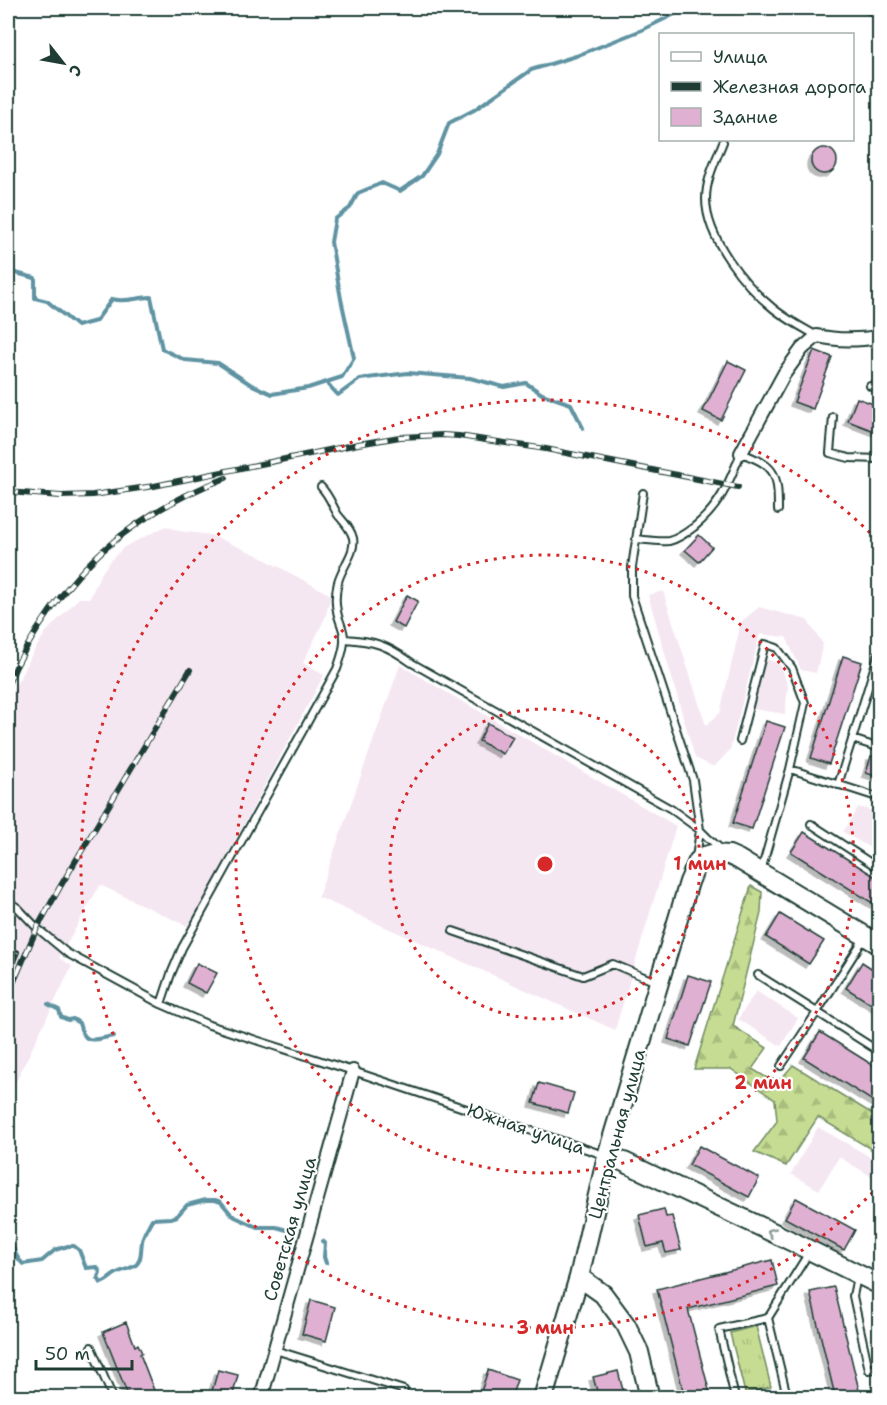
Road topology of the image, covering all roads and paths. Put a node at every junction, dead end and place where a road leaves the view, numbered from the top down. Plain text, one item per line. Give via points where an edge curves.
1 (723, 142) dead end
2 (817, 336) junction
3 (879, 337) edge
4 (870, 386) dead end
5 (879, 390) edge
6 (833, 417) dead end
7 (741, 453) junction
8 (879, 459) edge
9 (321, 487) dead end
10 (643, 493) dead end
11 (778, 510) dead end
12 (636, 539) junction
13 (345, 639) junction
14 (879, 649) edge
15 (852, 739) junction
16 (740, 741) dead end
17 (879, 748) edge
18 (790, 769) junction
19 (838, 785) junction
20 (879, 798) edge
21 (811, 824) dead end
22 (700, 830) junction
23 (729, 855) junction
24 (879, 869) edge
25 (693, 870) junction
26 (760, 872) junction
27 (8, 901) edge
28 (453, 931) dead end
29 (873, 941) edge
30 (758, 975) dead end
31 (660, 983) junction
32 (161, 1004) junction
33 (817, 1012) junction
34 (879, 1052) edge
35 (781, 1066) dead end
36 (353, 1071) junction
37 (608, 1156) junction
38 (810, 1250) junction
39 (857, 1274) junction
40 (579, 1277) junction
41 (879, 1285) edge
42 (768, 1317) junction
43 (91, 1347) dead end
44 (275, 1350) junction
45 (879, 1368) edge
46 (113, 1398) edge
47 (261, 1398) edge
48 (401, 1398) edge
49 (543, 1398) edge
50 (650, 1398) edge
51 (735, 1398) edge
52 (765, 1398) edge

1 - 2 lane via 707,184 708,218 714,233 750,286 775,310
2 - 3 street via 851,341
2 - 7 street via 784,374
4 - 5 lane
6 - 8 lane via 830,453
7 - 11 lane via 764,463 774,474
7 - 12 lane via 717,504 696,526 669,540
9 - 13 lane via 353,539 337,583 337,610
10 - 12 lane
12 - 22 lane via 632,596 693,780
13 - 22 lane via 391,648 671,809
13 - 32 lane via 337,669 182,948
14 - 15 lane
15 - 17 lane
15 - 19 lane
16 - 18 lane via 765,644 777,648 792,668 805,703
18 - 19 lane
18 - 26 lane
19 - 20 lane
21 - 24 lane
22 - 23 lane
22 - 25 lane
23 - 25 street via 705,856
23 - 26 street
25 - 31 street, Центральная улица
26 - 29 street
27 - 32 lane, Южная улица via 67,953
28 - 31 lane via 583,976 613,964
29 - 33 lane
30 - 33 lane
31 - 37 street, Центральная улица
32 - 36 lane, Южная улица via 209,1025
33 - 34 lane
33 - 35 lane
36 - 37 lane, Южная улица
36 - 44 street, Советская улица
38 -> 37 street, Южная улица
37 - 40 street, Центральная улица
38 - 39 street, Южная улица
38 - 42 lane
39 - 41 street, Южная улица
39 - 45 lane via 853,1296 869,1370
40 - 49 street, Центральная улица
40 - 50 street via 603,1294 626,1325 639,1352
42 - 51 lane via 719,1329
42 - 52 lane via 786,1392
43 - 46 lane
44 - 47 street, Советская улица
44 - 48 lane via 404,1390

